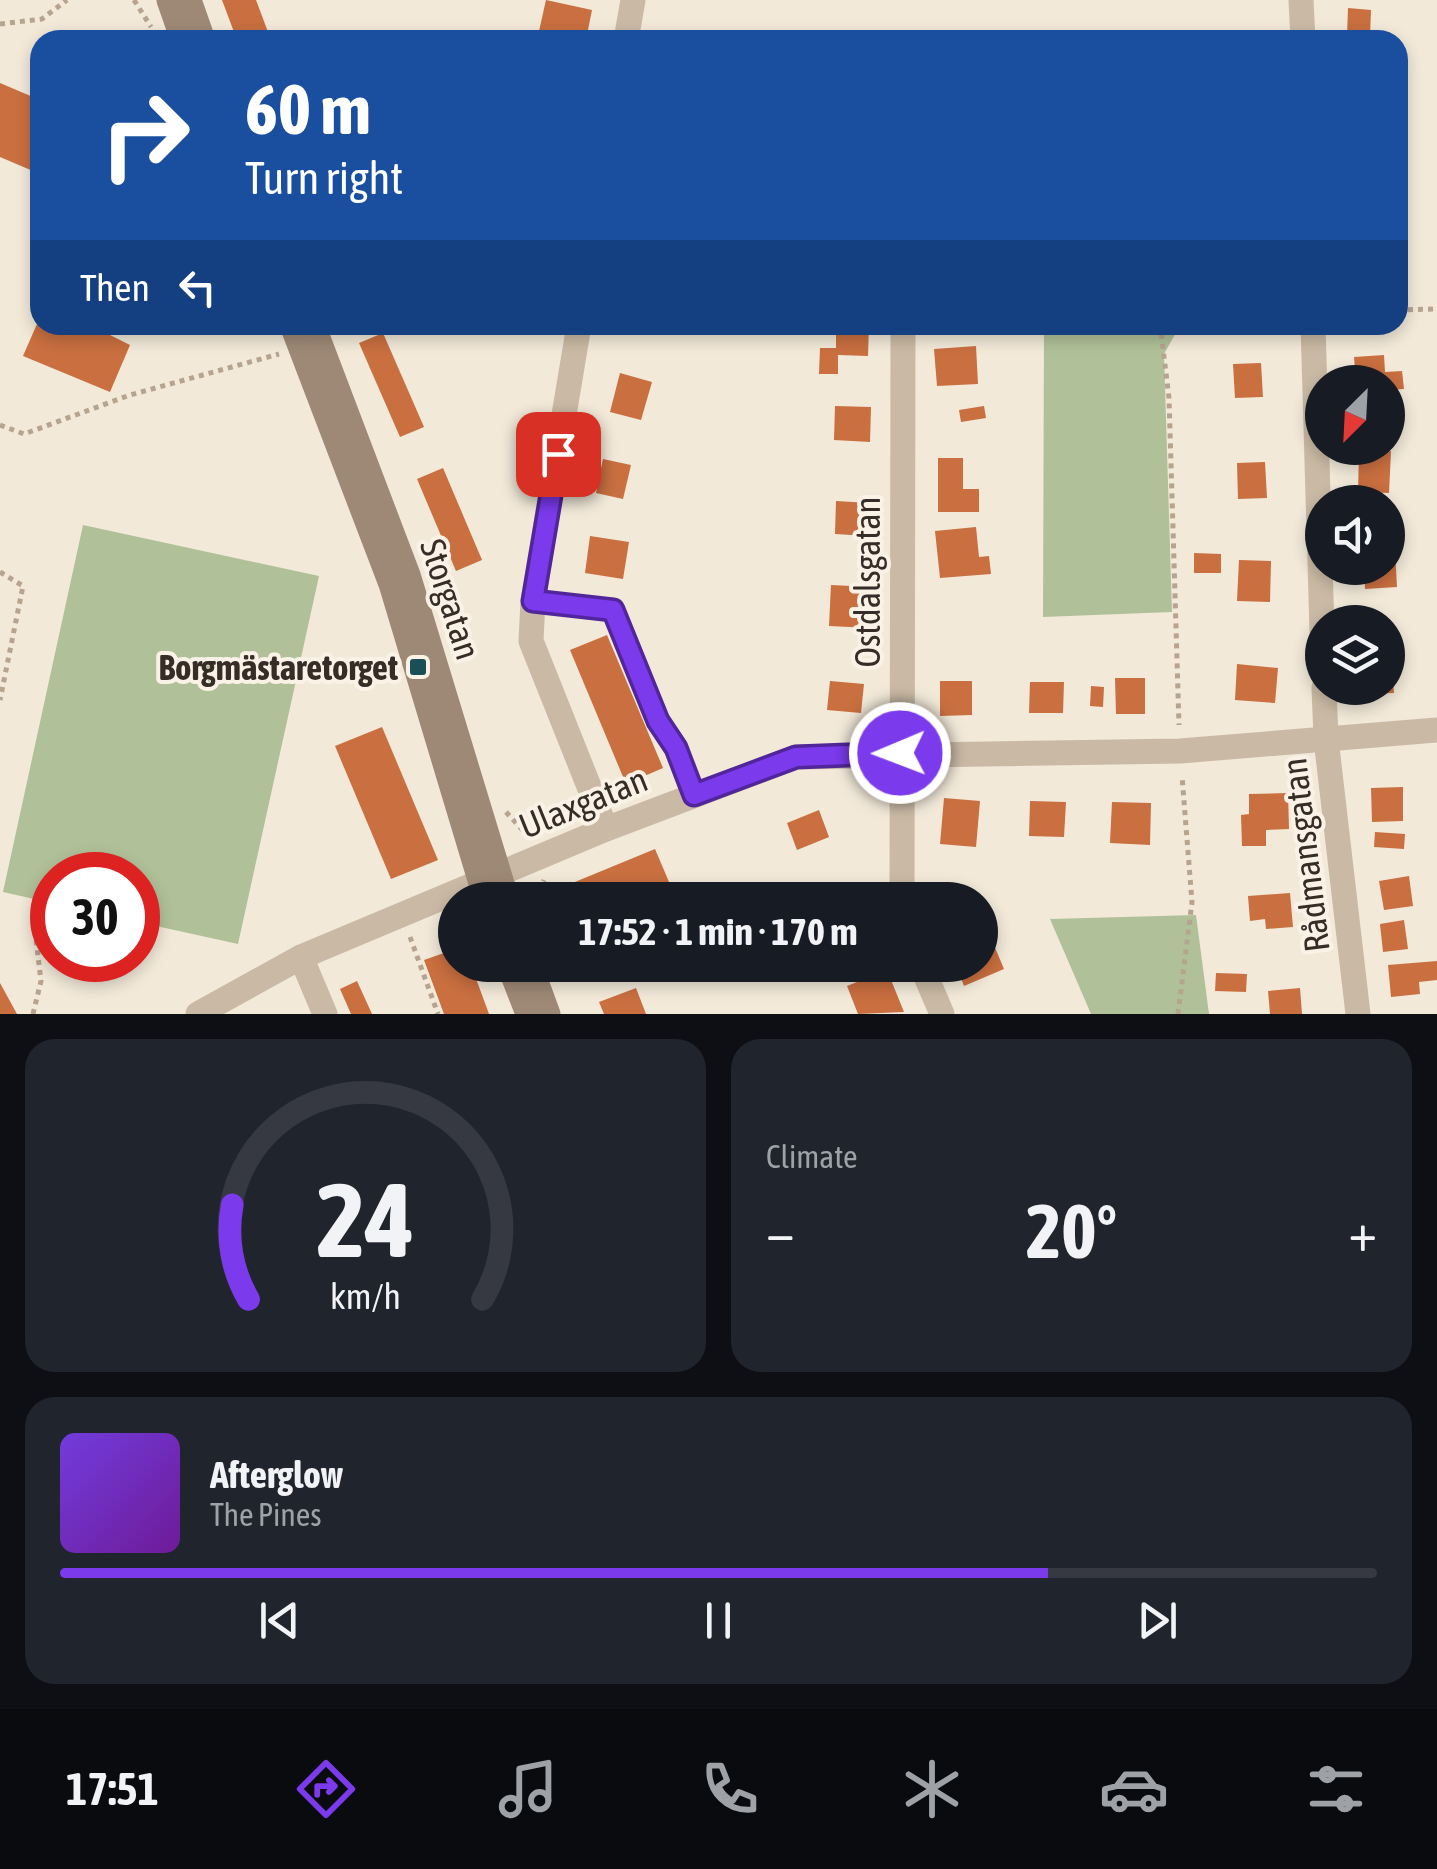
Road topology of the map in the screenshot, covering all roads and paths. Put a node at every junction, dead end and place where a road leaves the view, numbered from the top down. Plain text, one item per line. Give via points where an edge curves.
1 (67, 0) edge
2 (134, 0) edge
3 (168, 0) edge
4 (190, 0) edge
5 (633, 0) edge
6 (1301, 0) edge
7 (0, 24) edge
8 (162, 30) edge
9 (170, 30) edge
10 (200, 30) edge
11 (628, 30) edge
12 (1302, 30) edge
13 (1437, 309) edge
14 (1408, 310) edge
15 (282, 335) edge
16 (283, 335) edge
17 (317, 335) edge
18 (577, 335) edge
19 (904, 335) edge
20 (1161, 335) edge
21 (1313, 335) edge
22 (278, 354) junction
23 (286, 372) dead end
24 (0, 425) edge
25 (0, 572) edge
26 (533, 601) junction
27 (1321, 605) edge
28 (0, 700) edge
29 (1325, 705) edge
30 (1437, 730) edge
31 (1326, 739) junction
32 (1180, 751) junction
33 (900, 753) junction
34 (694, 795) junction
35 (606, 829) junction
36 (487, 882) edge
37 (487, 882) edge
38 (496, 882) edge
39 (902, 882) edge
40 (438, 903) edge
41 (402, 916) junction
42 (302, 958) junction
43 (41, 982) edge
44 (516, 982) edge
45 (536, 982) edge
46 (928, 982) edge
47 (32, 1014) edge
48 (198, 1014) edge
49 (326, 1014) edge
50 (438, 1014) edge
51 (528, 1014) edge
52 (548, 1014) edge
53 (942, 1014) edge
54 (1178, 1014) edge
55 (1358, 1014) edge

1 - 7 path via 42,19
2 - 8 path
3 - 9 main road
4 - 10 main road
5 - 11 street
6 - 12 street
13 - 14 path
15 - 22 path
16 - 37 main road, Storgatan via 390,584
17 - 36 main road, Storgatan via 408,575
18 - 26 street
19 - 33 street, Ostdalsgatan
20 - 32 path via 1170,398
21 - 27 street
22 - 23 path
22 - 24 path via 130,394 24,434
25 - 28 path via 22,586
26 - 34 lane via 613,610
26 - 35 street via 531,641
29 - 31 street, Rådmansgatan
30 - 31 street, Ulaxgatan
31 - 32 street, Ulaxgatan
31 - 55 street, Rådmansgatan
32 - 33 street, Ulaxgatan
32 - 54 path via 1193,882
33 - 34 street, Ulaxgatan via 796,757
33 - 39 street, Ostdalsgatan
34 - 35 street, Ulaxgatan
35 - 38 street, Ulaxgatan
40 - 41 street, Ulaxgatan
41 - 42 street, Ulaxgatan
41 - 50 path
42 - 48 street, Ulaxgatan
42 - 49 street
43 - 47 path
44 - 51 main road
45 - 52 main road
46 - 53 street

